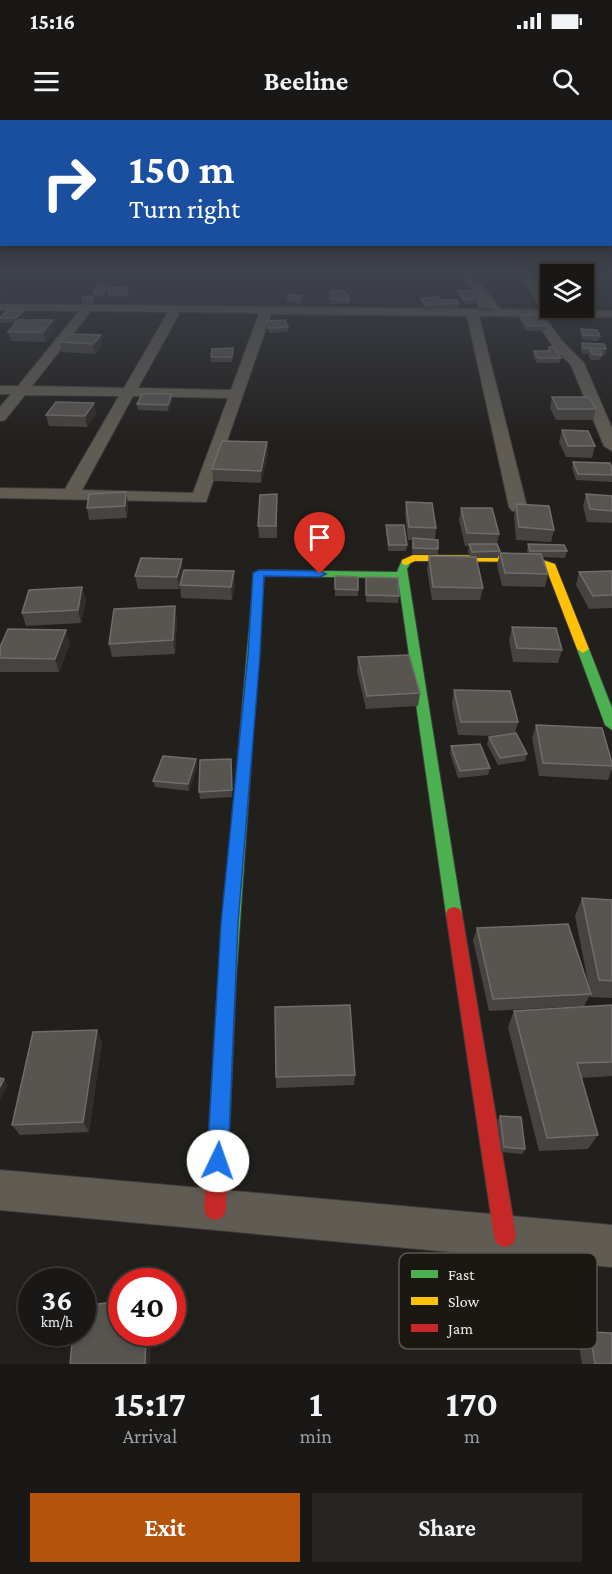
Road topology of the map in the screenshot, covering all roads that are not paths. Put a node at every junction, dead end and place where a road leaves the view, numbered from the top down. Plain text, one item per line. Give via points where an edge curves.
1 (70, 330) edge
2 (164, 330) edge
3 (259, 330) edge
4 (476, 330) edge
5 (550, 330) edge
6 (0, 390) edge
7 (21, 390) junction
8 (128, 392) junction
9 (237, 394) junction
10 (0, 417) edge
11 (612, 446) edge
12 (0, 493) edge
13 (70, 495) junction
14 (518, 507) edge
15 (403, 575) junction
16 (612, 725) edge
17 (0, 1190) edge
18 (215, 1209) junction
19 (505, 1236) junction
20 (612, 1246) edge

1 - 7 street
2 - 8 street
3 - 9 street
4 - 14 street
5 - 11 street via 556,344 577,363
6 - 7 street
7 - 8 street
7 - 10 street
8 - 9 street
8 - 13 street
9 - 13 street via 200,498
12 - 13 street
15 - 16 street via 404,563 413,558 531,559 551,566
15 - 18 street via 259,573 230,923
15 - 19 street
17 - 18 street
18 - 19 street
19 - 20 street

